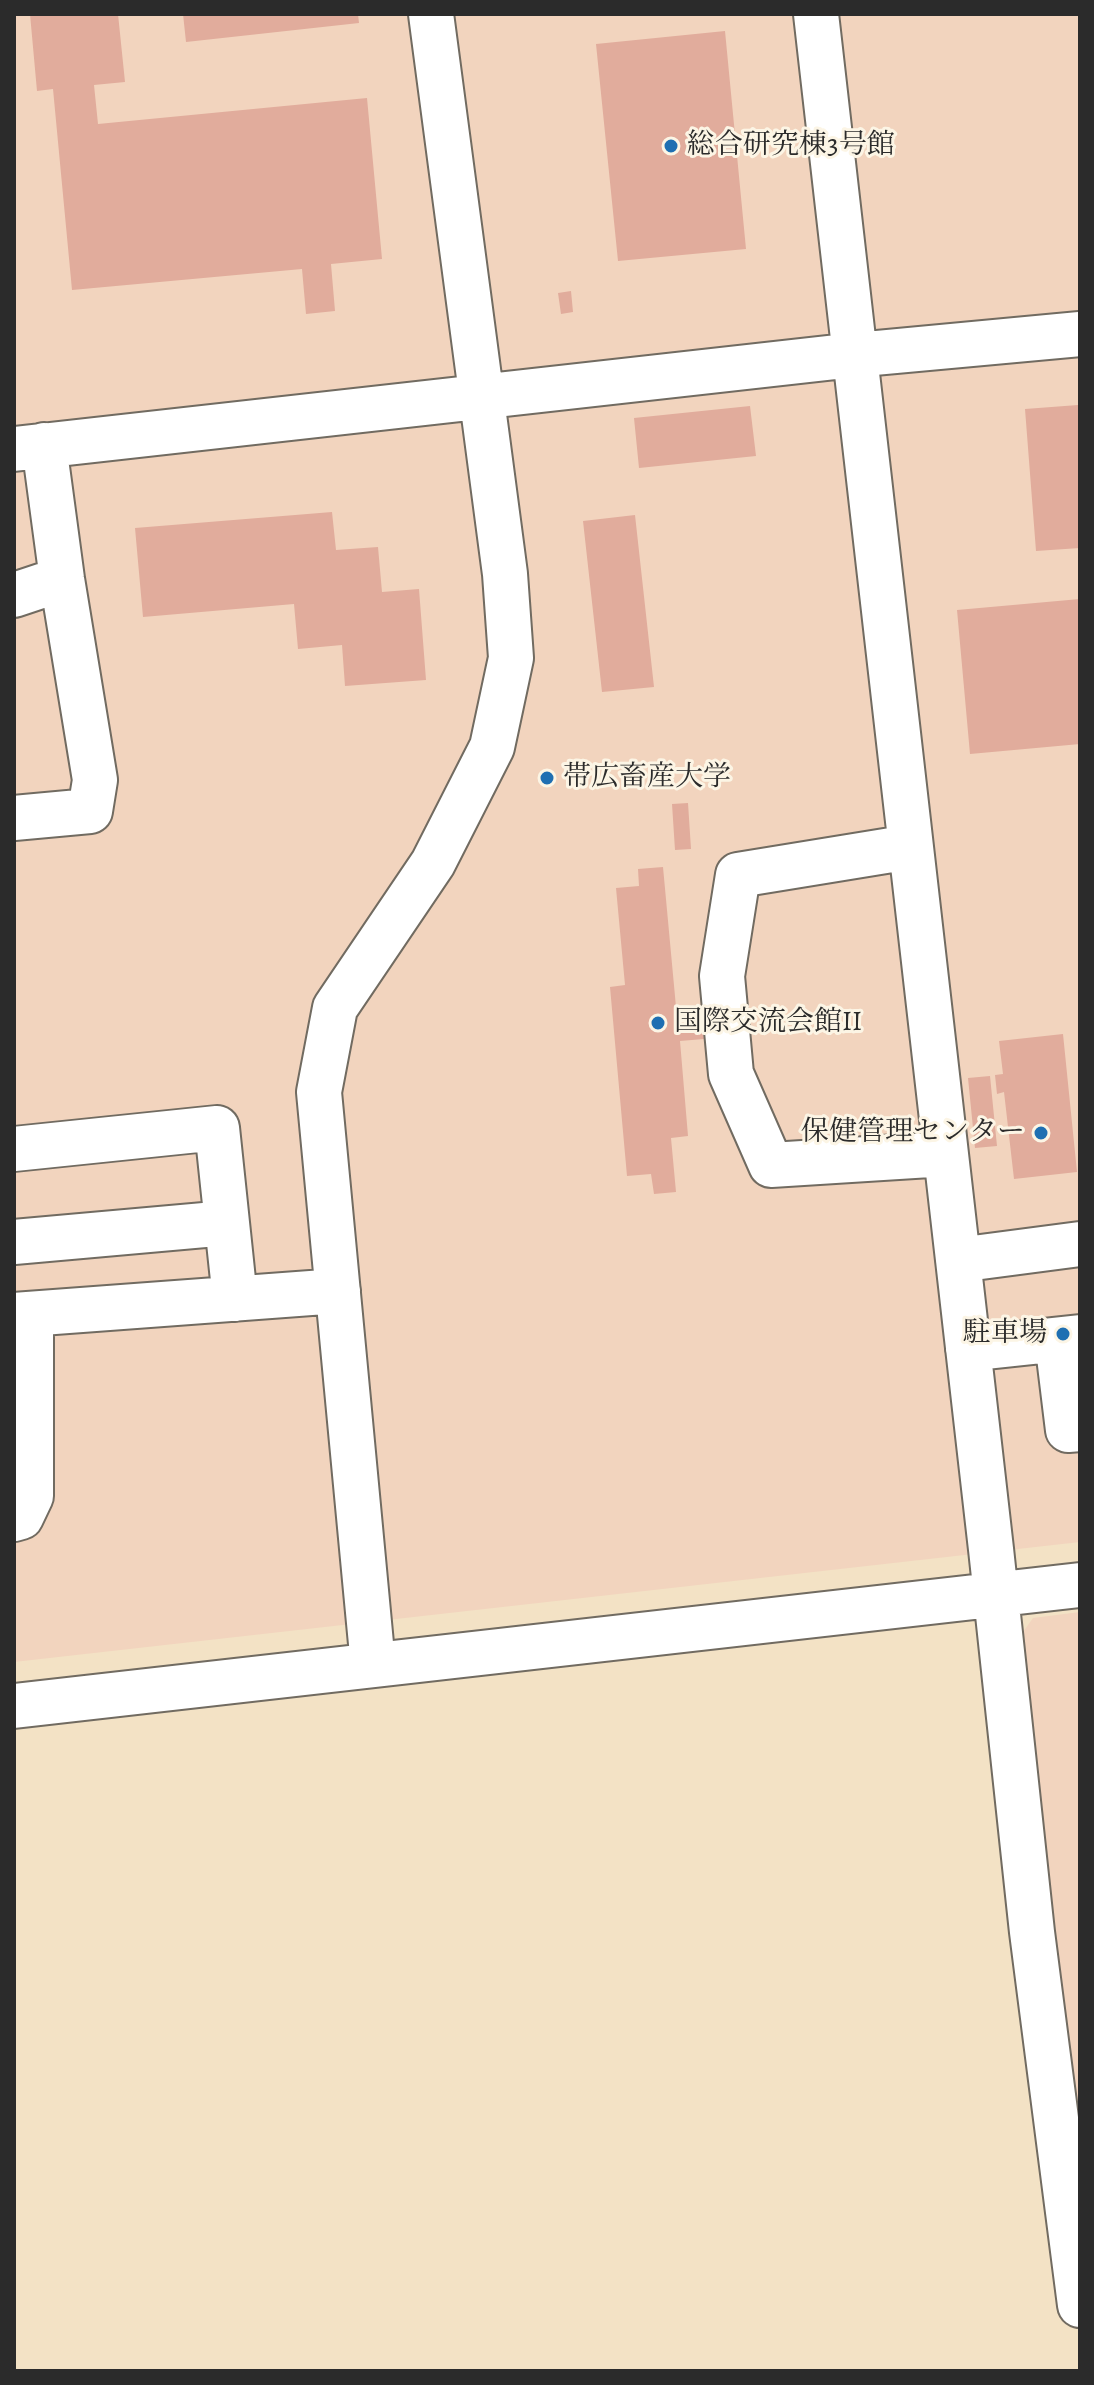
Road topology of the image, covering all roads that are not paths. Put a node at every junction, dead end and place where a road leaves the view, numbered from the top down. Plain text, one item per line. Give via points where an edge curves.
1 (431, 14) edge
2 (816, 14) edge
3 (1080, 334) edge
4 (854, 355) junction
5 (483, 398) junction
6 (29, 447) edge
7 (62, 579) junction
8 (14, 595) edge
9 (14, 818) edge
10 (910, 847) junction
11 (14, 1149) edge
12 (946, 1154) junction
13 (227, 1223) junction
14 (14, 1242) edge
15 (1080, 1244) edge
16 (958, 1260) junction
17 (338, 1291) junction
18 (235, 1299) junction
19 (22, 1315) edge
20 (1069, 1338) edge
21 (968, 1349) junction
22 (1080, 1429) edge
23 (14, 1519) edge
24 (1080, 1585) edge
25 (996, 1595) junction
26 (373, 1665) junction
27 (14, 1706) edge
28 (1080, 2305) edge

1 - 5 street
2 - 4 street
3 - 4 street
4 - 5 street
4 - 10 street
5 - 6 street
5 - 17 street via 511,658 492,747 433,863 335,1008 319,1092
6 - 7 street
7 - 8 street
7 - 9 street via 95,780 90,811
10 - 12 street
10 - 12 street via 738,875 722,976 731,1074 771,1165
11 - 13 street via 217,1128
12 - 16 street
13 - 14 street
13 - 18 street
15 - 16 street
16 - 21 street
17 - 18 street
17 - 26 street
18 - 19 street
19 - 23 street via 31,1496 21,1517
20 - 21 street
20 - 22 street via 1068,1430
21 - 25 street
24 - 25 street
25 - 26 street
25 - 28 street
26 - 27 street

